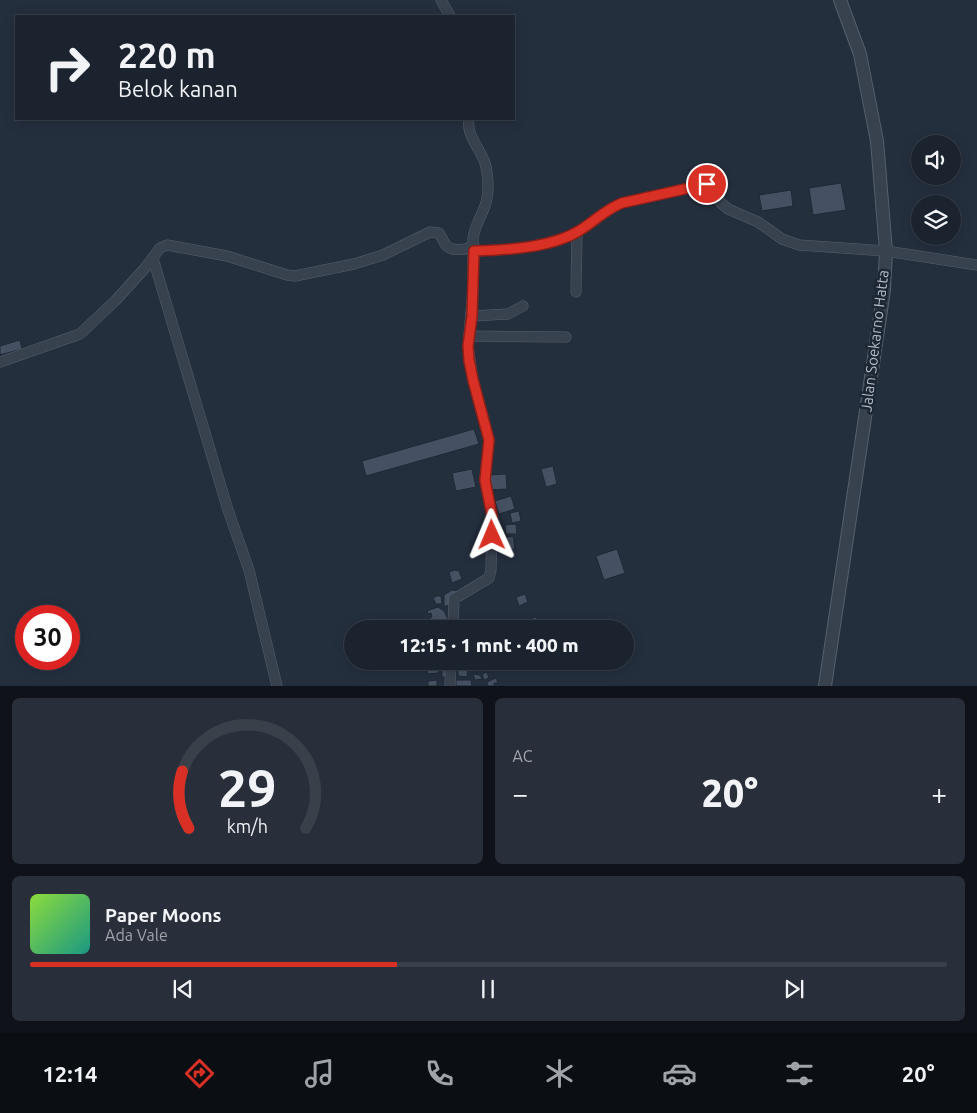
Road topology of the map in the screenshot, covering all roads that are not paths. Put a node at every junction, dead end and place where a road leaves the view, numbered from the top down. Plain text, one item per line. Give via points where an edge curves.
1 (441, 0) edge
2 (840, 0) edge
3 (449, 15) edge
4 (469, 120) edge
5 (577, 232) junction
6 (474, 248) junction
7 (886, 251) junction
8 (150, 261) junction
9 (977, 265) edge
10 (576, 292) dead end
11 (523, 306) dead end
12 (472, 316) junction
13 (469, 336) junction
14 (566, 337) dead end
15 (0, 362) edge
16 (454, 620) edge
17 (451, 670) edge
18 (277, 686) edge
19 (450, 686) edge
20 (825, 686) edge

1 - 3 street
2 - 7 street, Jalan Soekarno Hatta via 860,54 877,141
4 - 6 street via 470,134 486,164 488,187 486,206 474,231
5 - 6 street via 513,250
5 - 7 street via 609,208 622,203 707,184 728,209 758,222 782,240 799,245
5 - 10 street
6 - 8 street via 450,248 439,234 430,232 361,262 295,276 227,256 167,245 160,248
6 - 12 street
7 - 9 street
7 - 20 street, Jalan Soekarno Hatta via 884,290
8 - 15 street via 80,334
8 - 18 street via 154,262 228,510 250,570
11 - 12 street via 508,314
12 - 13 street
13 - 14 street
13 - 16 street via 469,360 489,440 485,480 492,516 491,570 489,578 454,599
17 - 19 street

